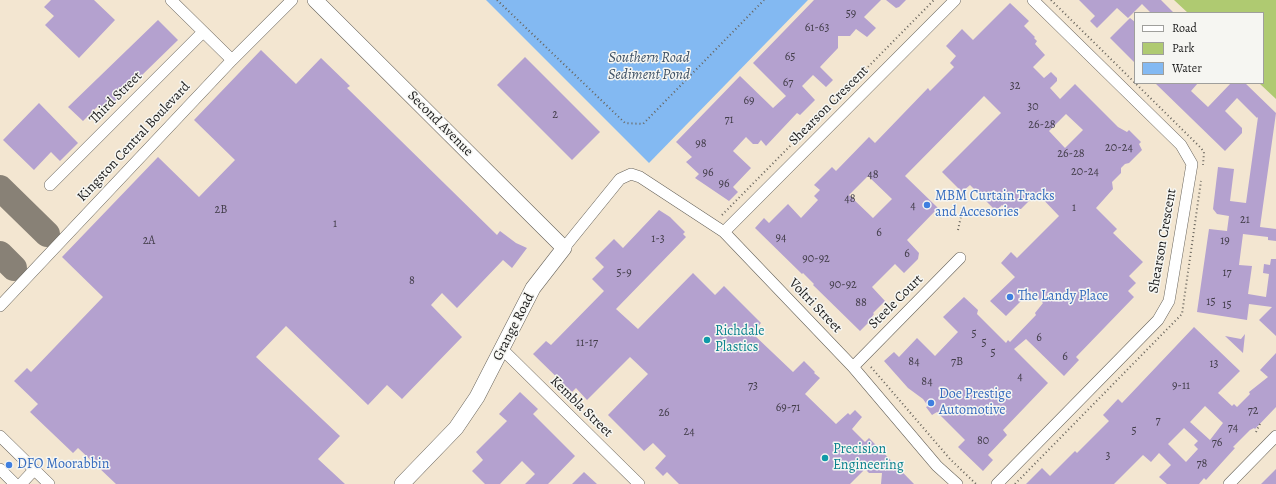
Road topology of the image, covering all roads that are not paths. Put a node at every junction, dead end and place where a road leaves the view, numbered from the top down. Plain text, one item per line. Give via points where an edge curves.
1 (171, 0) edge
2 (292, 0) edge
3 (315, 0) edge
4 (956, 0) edge
5 (1034, 0) edge
6 (203, 32) junction
7 (232, 60) junction
8 (631, 174) joint
9 (50, 185) dead end
10 (724, 232) junction
11 (564, 248) junction
12 (960, 258) dead end
13 (0, 306) edge
14 (503, 350) junction
15 (853, 367) junction
16 (0, 436) edge
17 (1275, 440) edge
18 (0, 469) edge
19 (34, 470) junction
20 (15, 484) edge
21 (21, 484) edge
22 (49, 484) edge
23 (402, 484) edge
24 (639, 484) edge
25 (957, 484) edge
26 (997, 484) edge
27 (1229, 484) edge

1 - 6 street
2 - 7 street, Kingston Central Boulevard
3 - 11 main road, Second Avenue
4 - 10 street, Shearson Crescent
5 - 26 street, Shearson Crescent via 1182,145 1192,164 1169,301 1158,320
6 - 7 street
6 - 9 street, Third Street
7 - 13 street, Kingston Central Boulevard
8 - 10 street, Voltri Street via 640,176
8 - 11 street, Grange Road via 620,179
10 - 15 street, Voltri Street
11 - 14 main road, Grange Road via 533,288
12 - 15 street, Steele Court
14 - 23 main road, Grange Road via 478,397 456,428
14 - 24 street, Kembla Street
15 - 25 street, Voltri Street via 937,466
16 - 19 street
17 - 27 street
18 - 20 street
19 - 21 street
19 - 22 street

